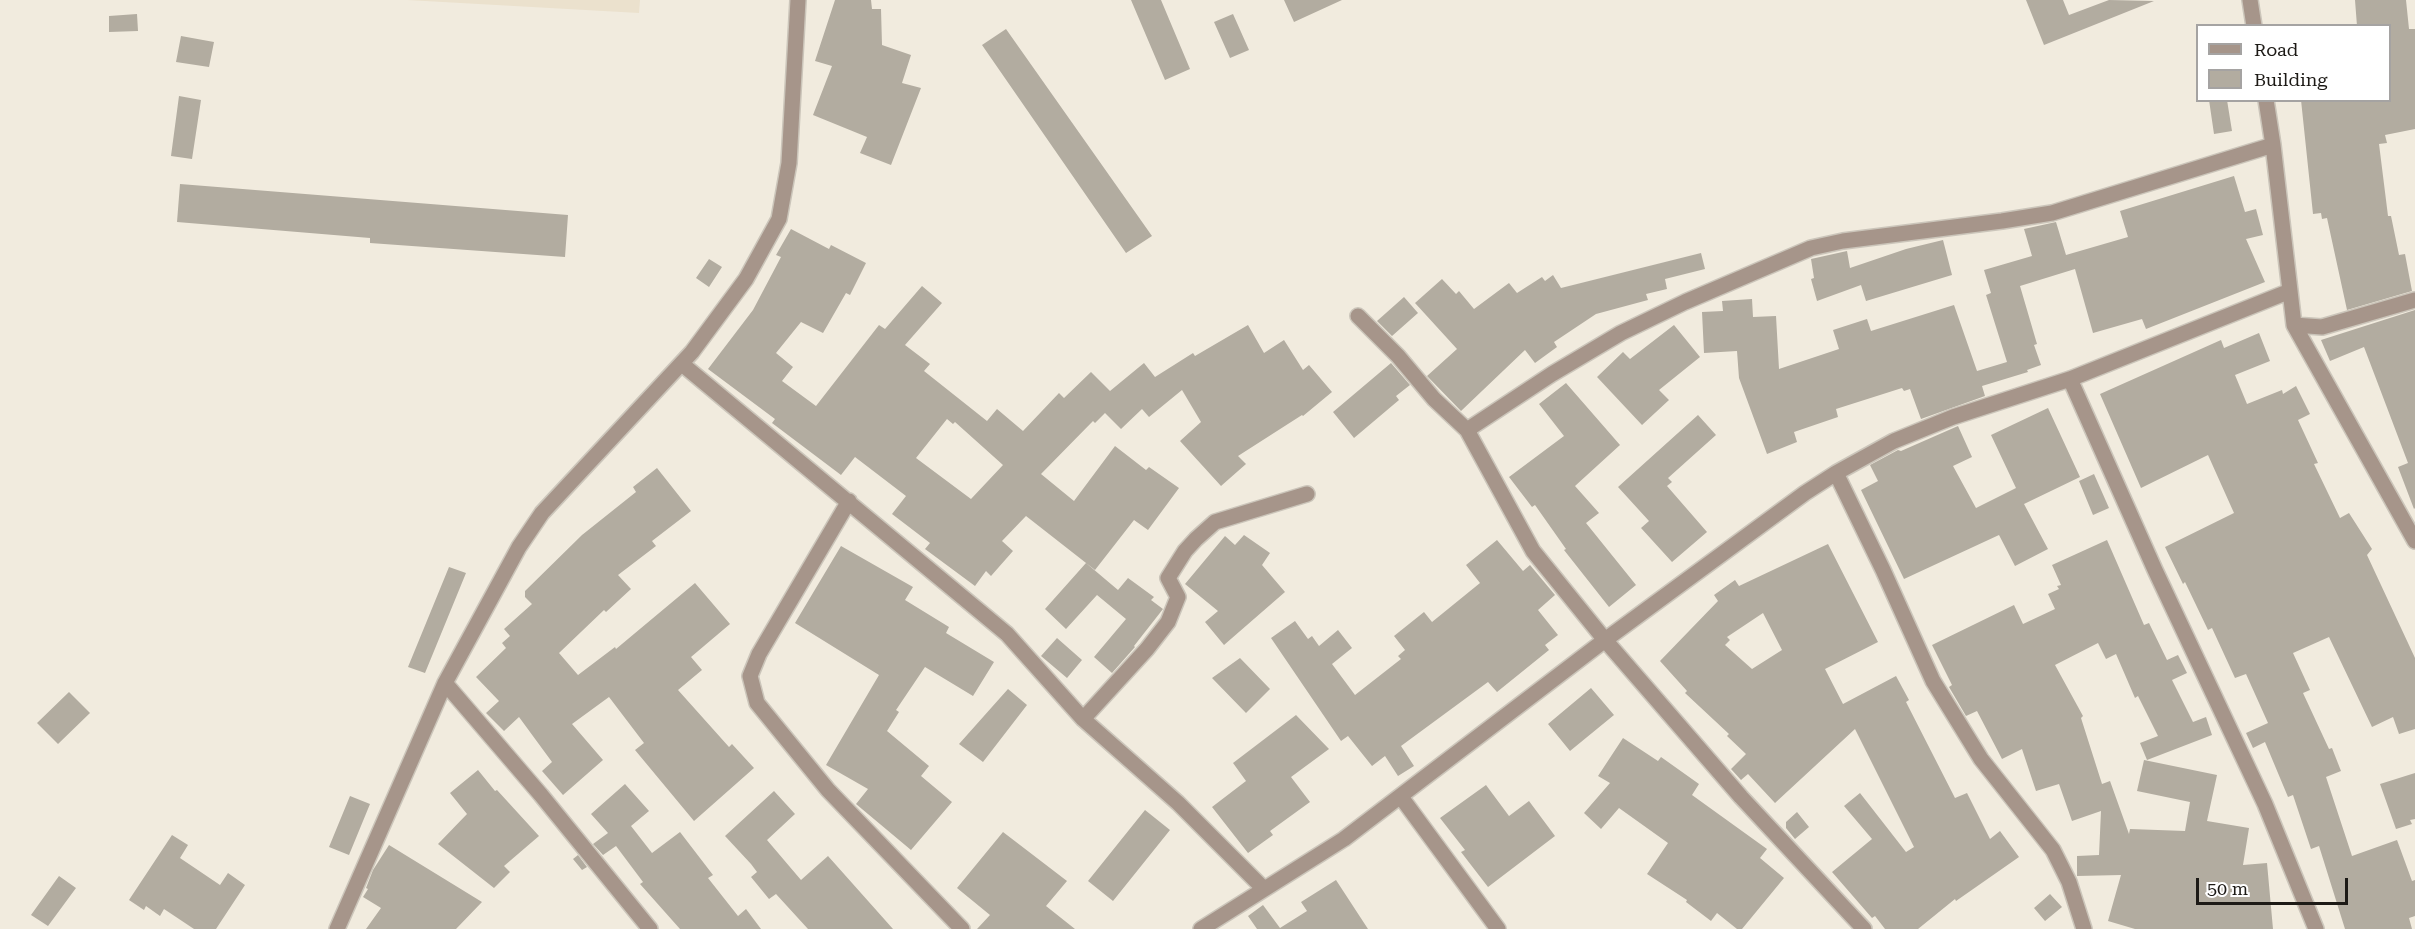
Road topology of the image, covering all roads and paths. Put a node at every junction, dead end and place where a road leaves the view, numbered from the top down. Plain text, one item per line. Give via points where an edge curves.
1 (798, 0) edge
2 (2250, 0) edge
3 (2254, 24) edge
4 (2266, 102) edge
5 (2273, 146) junction
6 (2290, 291) junction
7 (2415, 300) edge
8 (1358, 316) dead end
9 (2294, 325) junction
10 (681, 364) junction
11 (2070, 379) junction
12 (1467, 430) junction
13 (1836, 473) junction
14 (1307, 494) dead end
15 (849, 501) junction
16 (2415, 541) edge
17 (1605, 640) junction
18 (445, 683) junction
19 (1083, 719) junction
20 (1401, 797) junction
21 (1264, 889) junction
22 (337, 929) edge
23 (650, 929) edge
24 (962, 929) edge
25 (1201, 929) edge
26 (1498, 929) edge
27 (1864, 929) edge
28 (2084, 929) edge
29 (2316, 929) edge

1 - 10 street via 789,163 779,219 746,279
2 - 3 street
4 - 5 street
5 - 6 street
5 - 12 street via 2052,213 1811,248 1621,333
6 - 9 street
6 - 11 street
7 - 9 street via 2322,327
8 - 12 street
9 - 16 street
10 - 15 street
10 - 18 street via 542,513 519,547
11 - 13 street via 1953,417 1894,441
11 - 29 street via 2265,804
12 - 17 street via 1533,551
13 - 17 street
13 - 28 street via 1933,681 1981,759 2053,850 2069,882
14 - 19 street via 1215,522 1185,550 1168,578 1178,597 1168,622
15 - 19 street via 1007,634
15 - 24 street via 759,654 750,676 757,703 828,790
17 - 20 street
17 - 27 street
18 - 22 street
18 - 23 street
19 - 21 street via 1178,803
20 - 21 street via 1344,839
20 - 26 street
21 - 25 street

